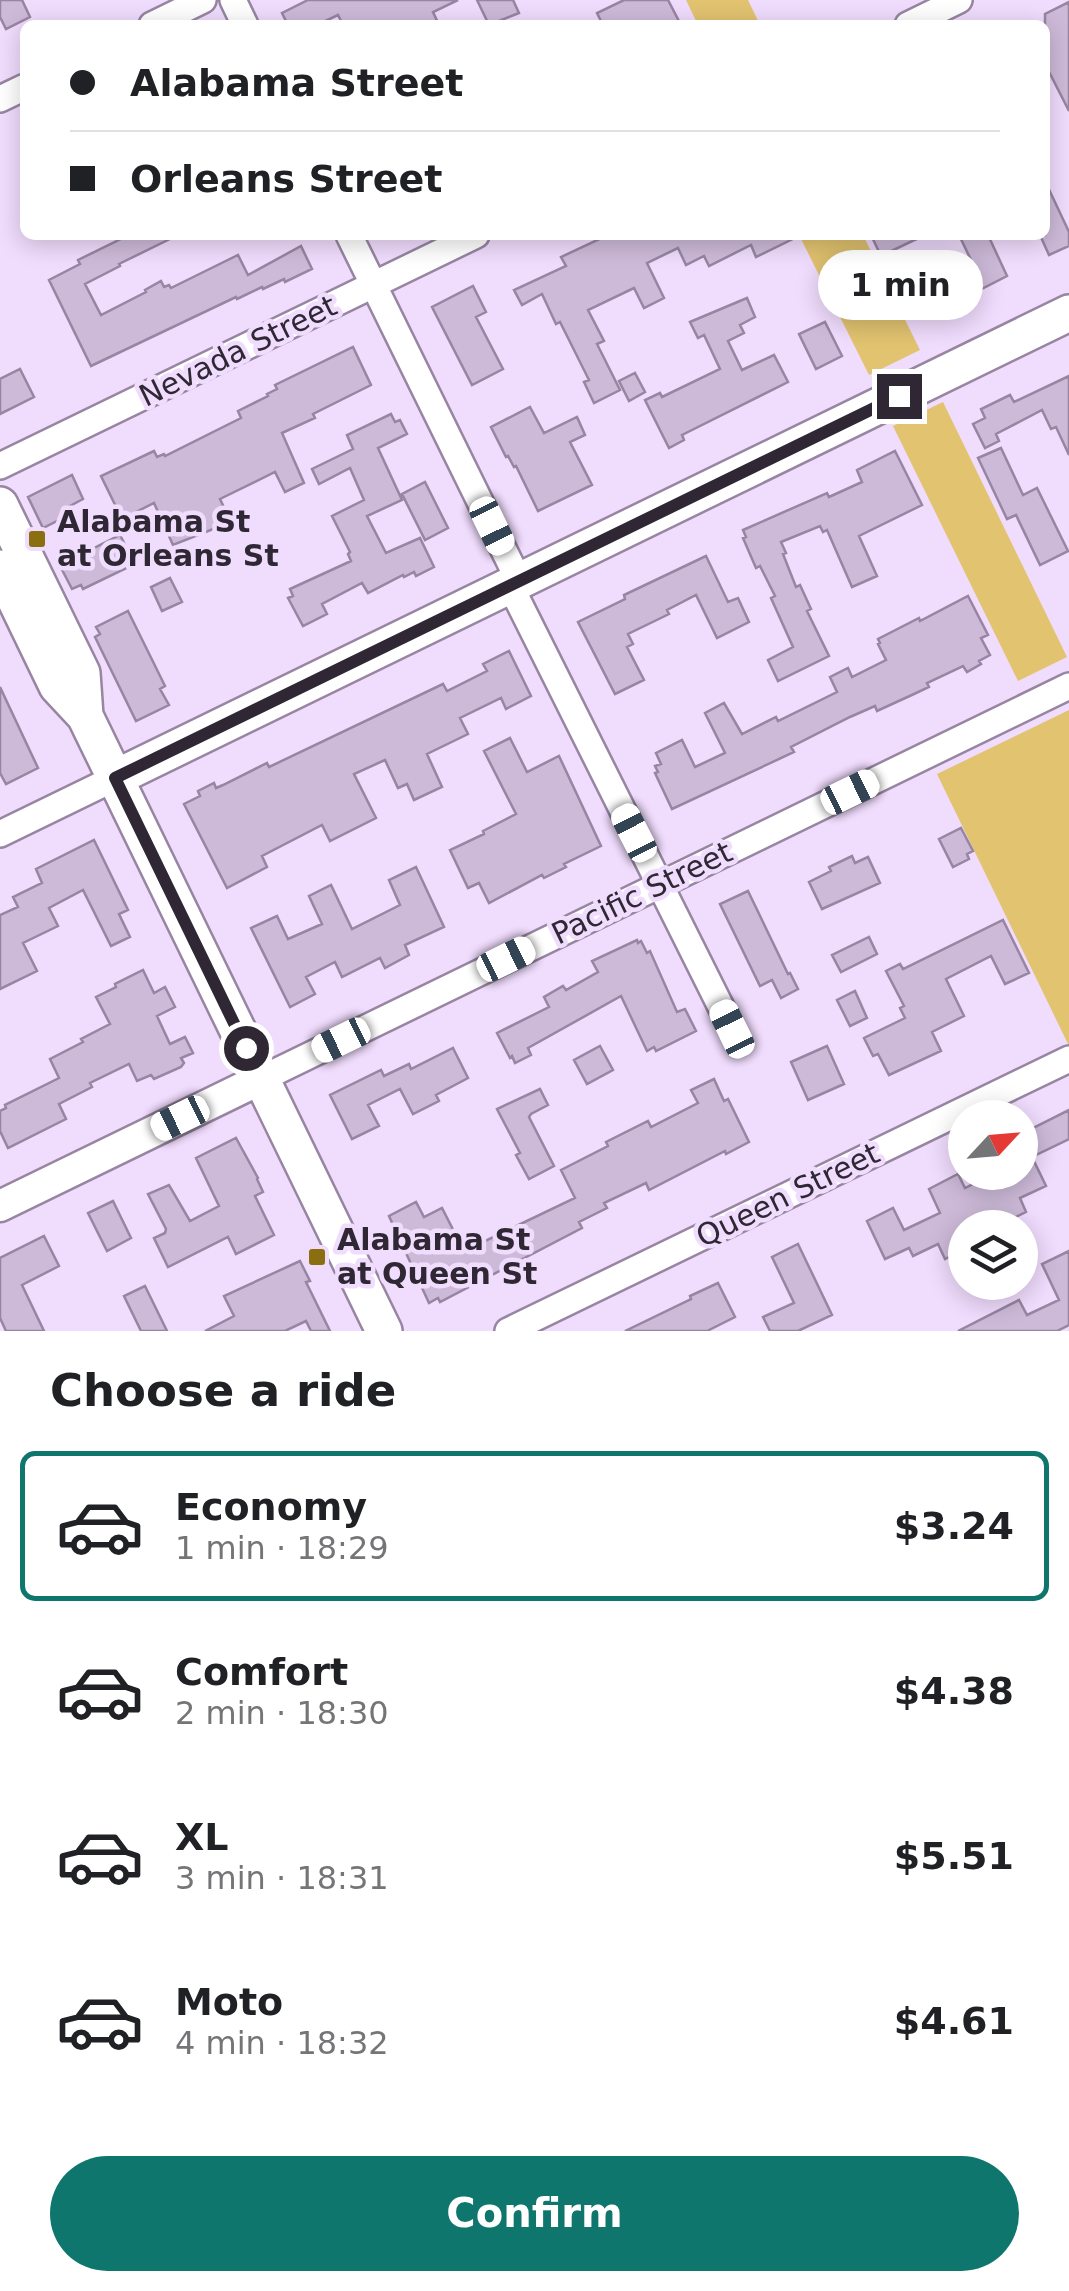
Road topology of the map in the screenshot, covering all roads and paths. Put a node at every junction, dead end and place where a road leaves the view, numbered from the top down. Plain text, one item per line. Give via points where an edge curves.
1 (204, 0) edge
2 (959, 0) edge
3 (162, 20) edge
4 (918, 20) edge
5 (351, 240) edge
6 (466, 240) edge
7 (373, 285) junction
8 (1069, 313) edge
9 (0, 466) edge
10 (0, 505) edge
11 (0, 568) edge
12 (515, 583) junction
13 (1069, 686) edge
14 (85, 716) junction
15 (115, 778) junction
16 (0, 834) edge
17 (660, 885) junction
18 (732, 1029) dead end
19 (1069, 1059) edge
20 (261, 1078) junction
21 (0, 1206) edge
22 (384, 1331) edge
23 (508, 1331) edge

1 - 3 street
2 - 4 street
5 - 7 street
6 - 7 street, Nevada Street
7 - 9 street, Nevada Street
7 - 12 street
8 - 12 main road
10 - 14 main road via 82,672
11 - 14 main road via 57,686
12 - 15 main road
12 - 17 street
13 - 17 street, Pacific Street
14 - 15 main road
15 - 16 street
15 - 20 main road
17 - 18 street
17 - 20 street, Pacific Street
19 - 23 street, Queen Street
20 - 21 street, Pacific Street
20 - 22 main road

